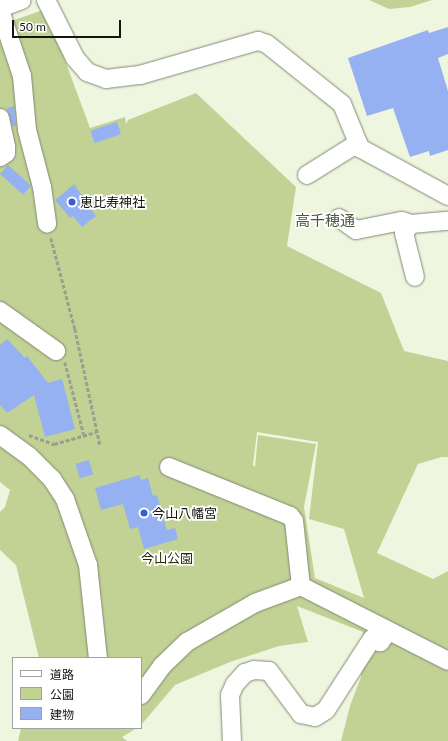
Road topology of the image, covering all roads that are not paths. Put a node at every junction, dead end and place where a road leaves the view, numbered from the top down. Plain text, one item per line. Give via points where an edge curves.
1 (22, 0) edge
2 (46, 0) edge
3 (0, 9) edge
4 (13, 57) edge
5 (0, 118) edge
6 (358, 143) junction
7 (0, 157) edge
8 (307, 175) dead end
9 (448, 196) edge
10 (339, 218) dead end
11 (448, 221) edge
12 (48, 224) road end
13 (411, 224) junction
14 (415, 277) dead end
15 (0, 311) edge
16 (56, 351) road end
17 (0, 435) edge
18 (168, 467) dead end
19 (301, 586) junction
20 (378, 632) junction
21 (98, 657) edge
22 (447, 662) edge
23 (142, 694) edge
24 (232, 741) edge

1 - 3 street
2 - 6 street via 75,58 87,72 106,79 140,75 258,41 267,44 342,104
3 - 4 street
4 - 12 street
5 - 7 street via 6,147 6,153
6 - 8 street
6 - 9 street via 360,148
10 - 13 street via 356,230 402,221
11 - 13 street
13 - 14 street via 404,232
15 - 16 street
17 - 21 street via 29,456 52,479 65,499 88,565
18 - 19 street via 290,516 294,521
19 - 20 street
19 - 23 street via 255,603 187,642 162,666
20 - 22 street
20 - 24 street via 326,710 315,717 301,714 269,672 254,670 245,673 235,684 230,695

